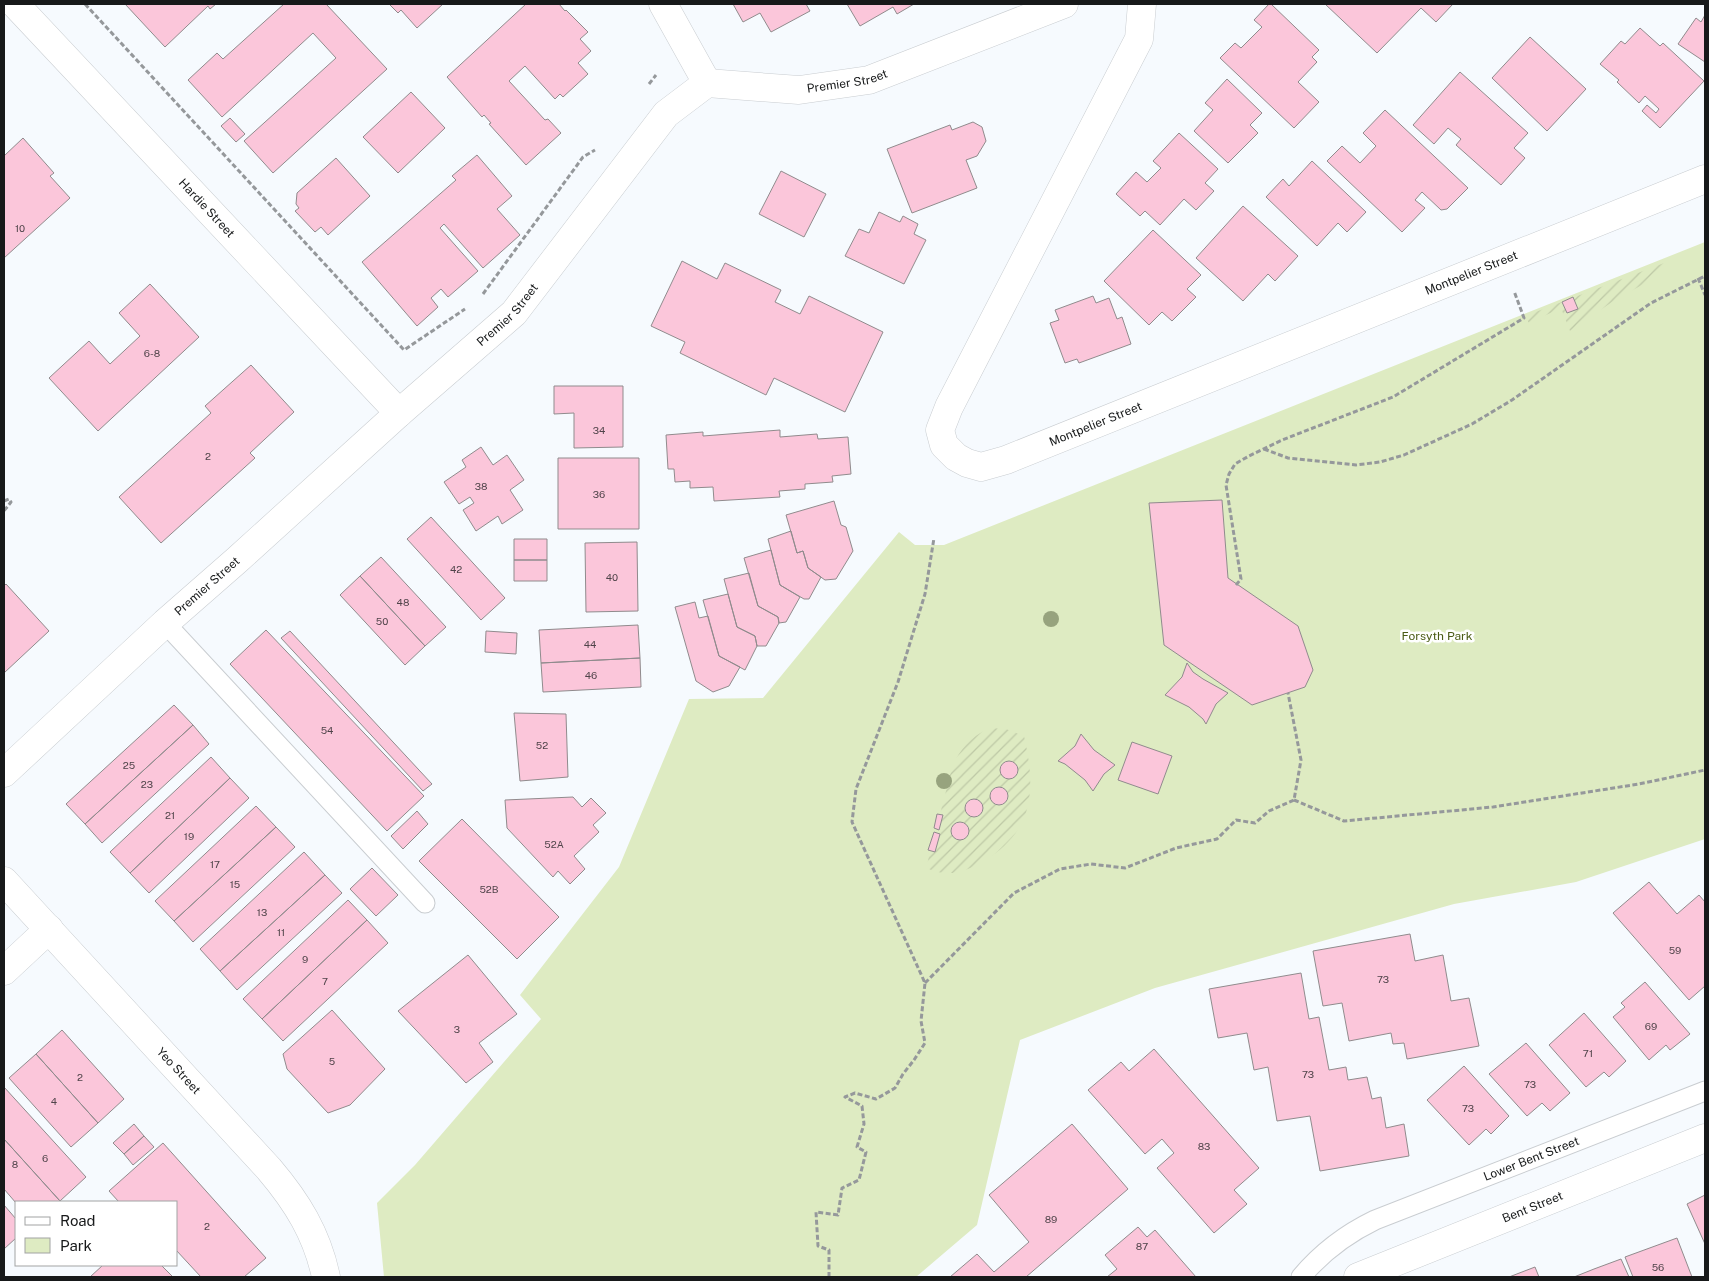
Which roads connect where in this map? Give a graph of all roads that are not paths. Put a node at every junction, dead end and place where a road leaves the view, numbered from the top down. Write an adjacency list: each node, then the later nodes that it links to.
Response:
1 (15, 4): 7 (street, Hardie Street)
2 (663, 4): 5 (street)
3 (1064, 4): 5 (street, Premier Street)
4 (1142, 4): 6 (street, Montpelier Street)
5 (707, 83): 7 (street, Premier Street)
6 (1705, 179)
7 (399, 413): 8 (street, Premier Street)
8 (165, 623): 9 (street, Premier Street); 11 (lane)
9 (4, 773)
10 (4, 881): 12 (street, Yeo Street)
11 (425, 903)
12 (49, 929): 13 (street); 16 (street, Yeo Street)
13 (4, 971)
14 (1705, 1091): 17 (lane, Lower Bent Street)
15 (1705, 1138): 18 (street, Bent Street)
16 (326, 1277)
17 (1301, 1277)
18 (1358, 1277)

